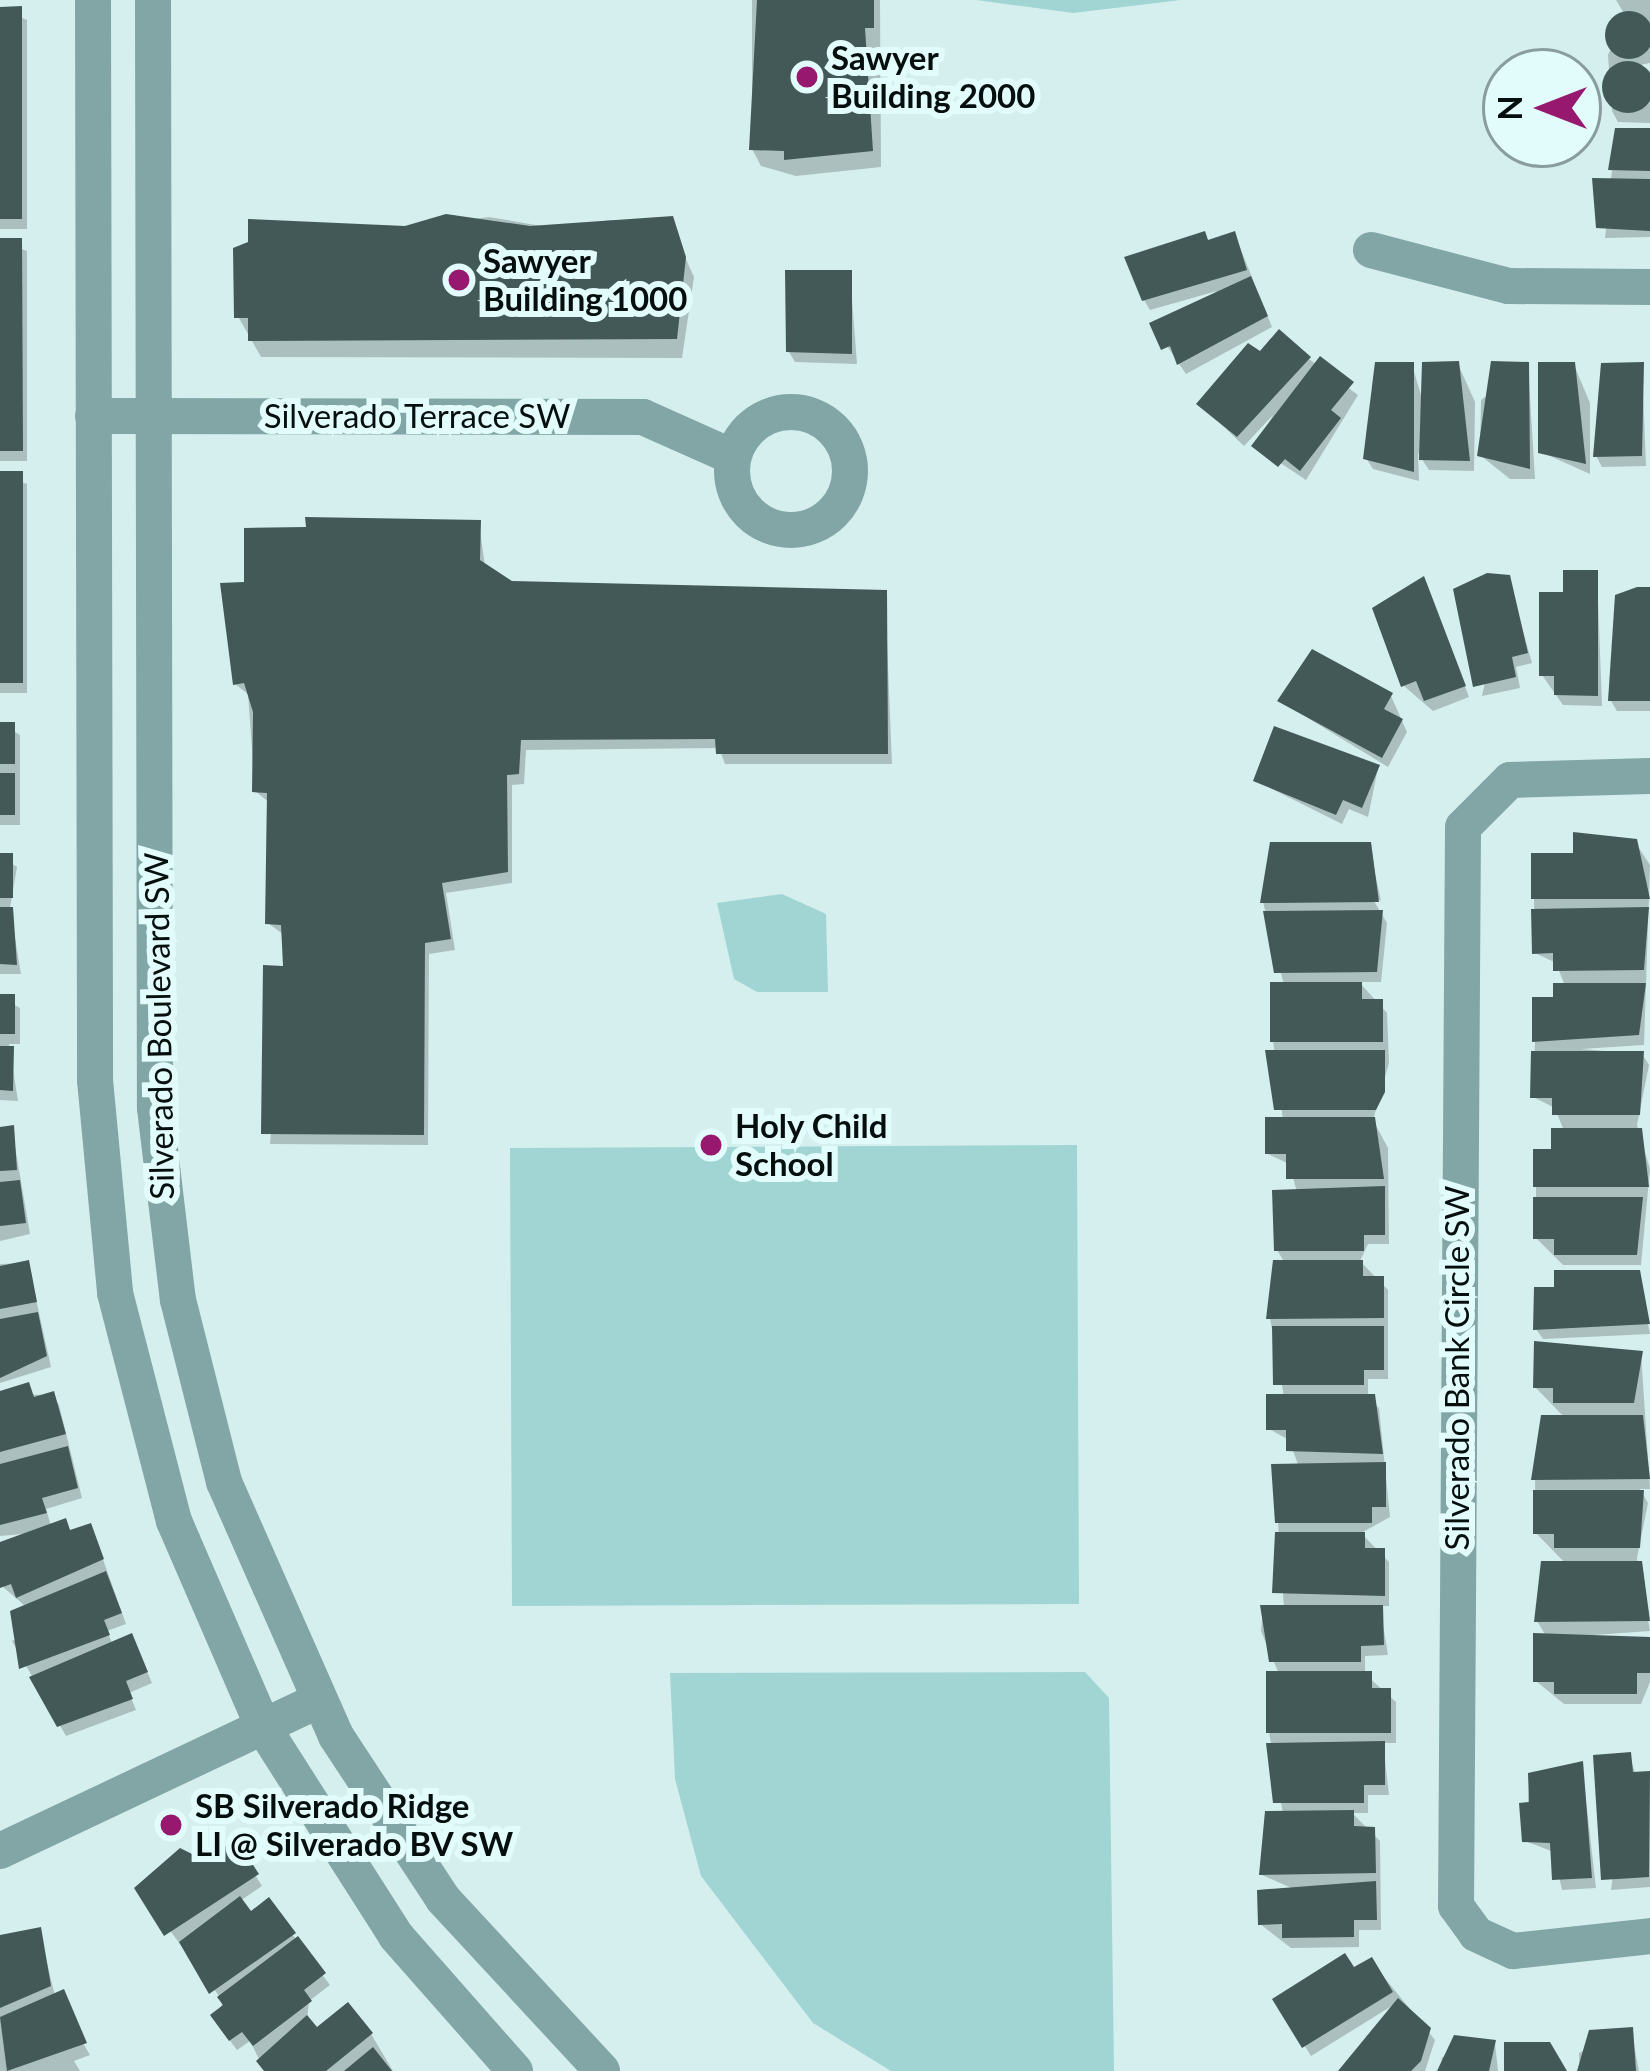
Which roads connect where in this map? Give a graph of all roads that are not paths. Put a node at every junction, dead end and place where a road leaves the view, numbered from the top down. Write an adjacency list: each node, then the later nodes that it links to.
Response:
1 (93, 0): 5 (street, Silverado Boulevard SW)
2 (153, 0): 6 (street, Silverado Boulevard SW)
3 (1371, 250): 4 (street)
4 (1650, 287)
5 (93, 416): 6 (street, Silverado Terrace SW); 10 (street, Silverado Boulevard SW)
6 (154, 416): 7 (street, Silverado Terrace SW); 9 (street, Silverado Boulevard SW)
7 (733, 457)
8 (1650, 776): 12 (street, Silverado Bank Circle SW)
9 (317, 1701): 10 (street); 14 (street, Silverado Boulevard SW)
10 (262, 1727): 11 (street); 13 (street, Silverado Boulevard SW)
11 (0, 1851)
12 (1650, 1936)
13 (515, 2071)
14 (602, 2071)

